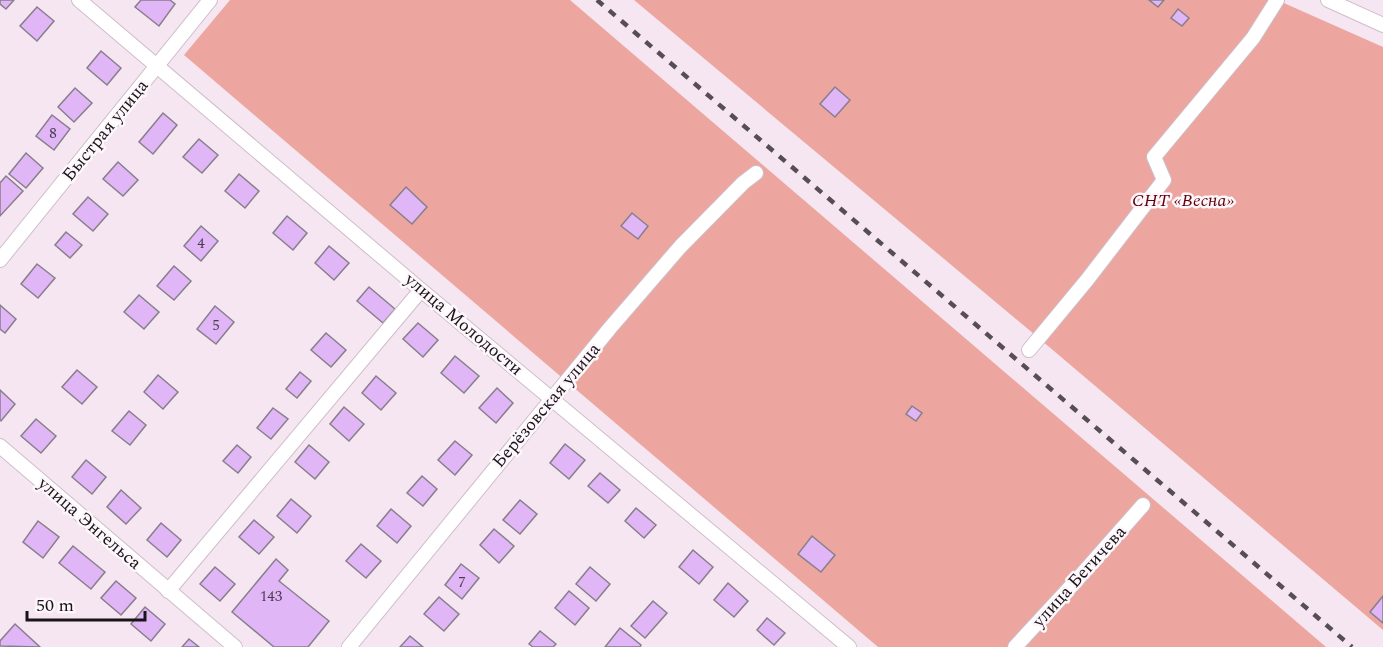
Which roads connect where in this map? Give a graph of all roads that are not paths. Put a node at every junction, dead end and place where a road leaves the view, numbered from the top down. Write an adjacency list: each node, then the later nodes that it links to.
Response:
1 (80, 0): 6 (street, улица Молодости)
2 (210, 0): 6 (street, Быстрая улица)
3 (1277, 0): 10 (street)
4 (1328, 0): 5 (street)
5 (1383, 25)
6 (158, 65): 8 (street, Быстрая улица); 9 (street, улица Молодости)
7 (756, 174): 11 (street, Берёзовская улица)
8 (0, 260)
9 (421, 290): 11 (street, улица Молодости); 14 (street)
10 (1029, 350)
11 (552, 398): 16 (street, Берёзовская улица); 17 (street, улица Молодости)
12 (0, 446): 14 (street, улица Энгельса)
13 (1143, 505): 18 (street, улица Бегичева)
14 (168, 591): 15 (street, улица Энгельса)
15 (235, 647)
16 (348, 647)
17 (849, 647)
18 (1015, 647)

